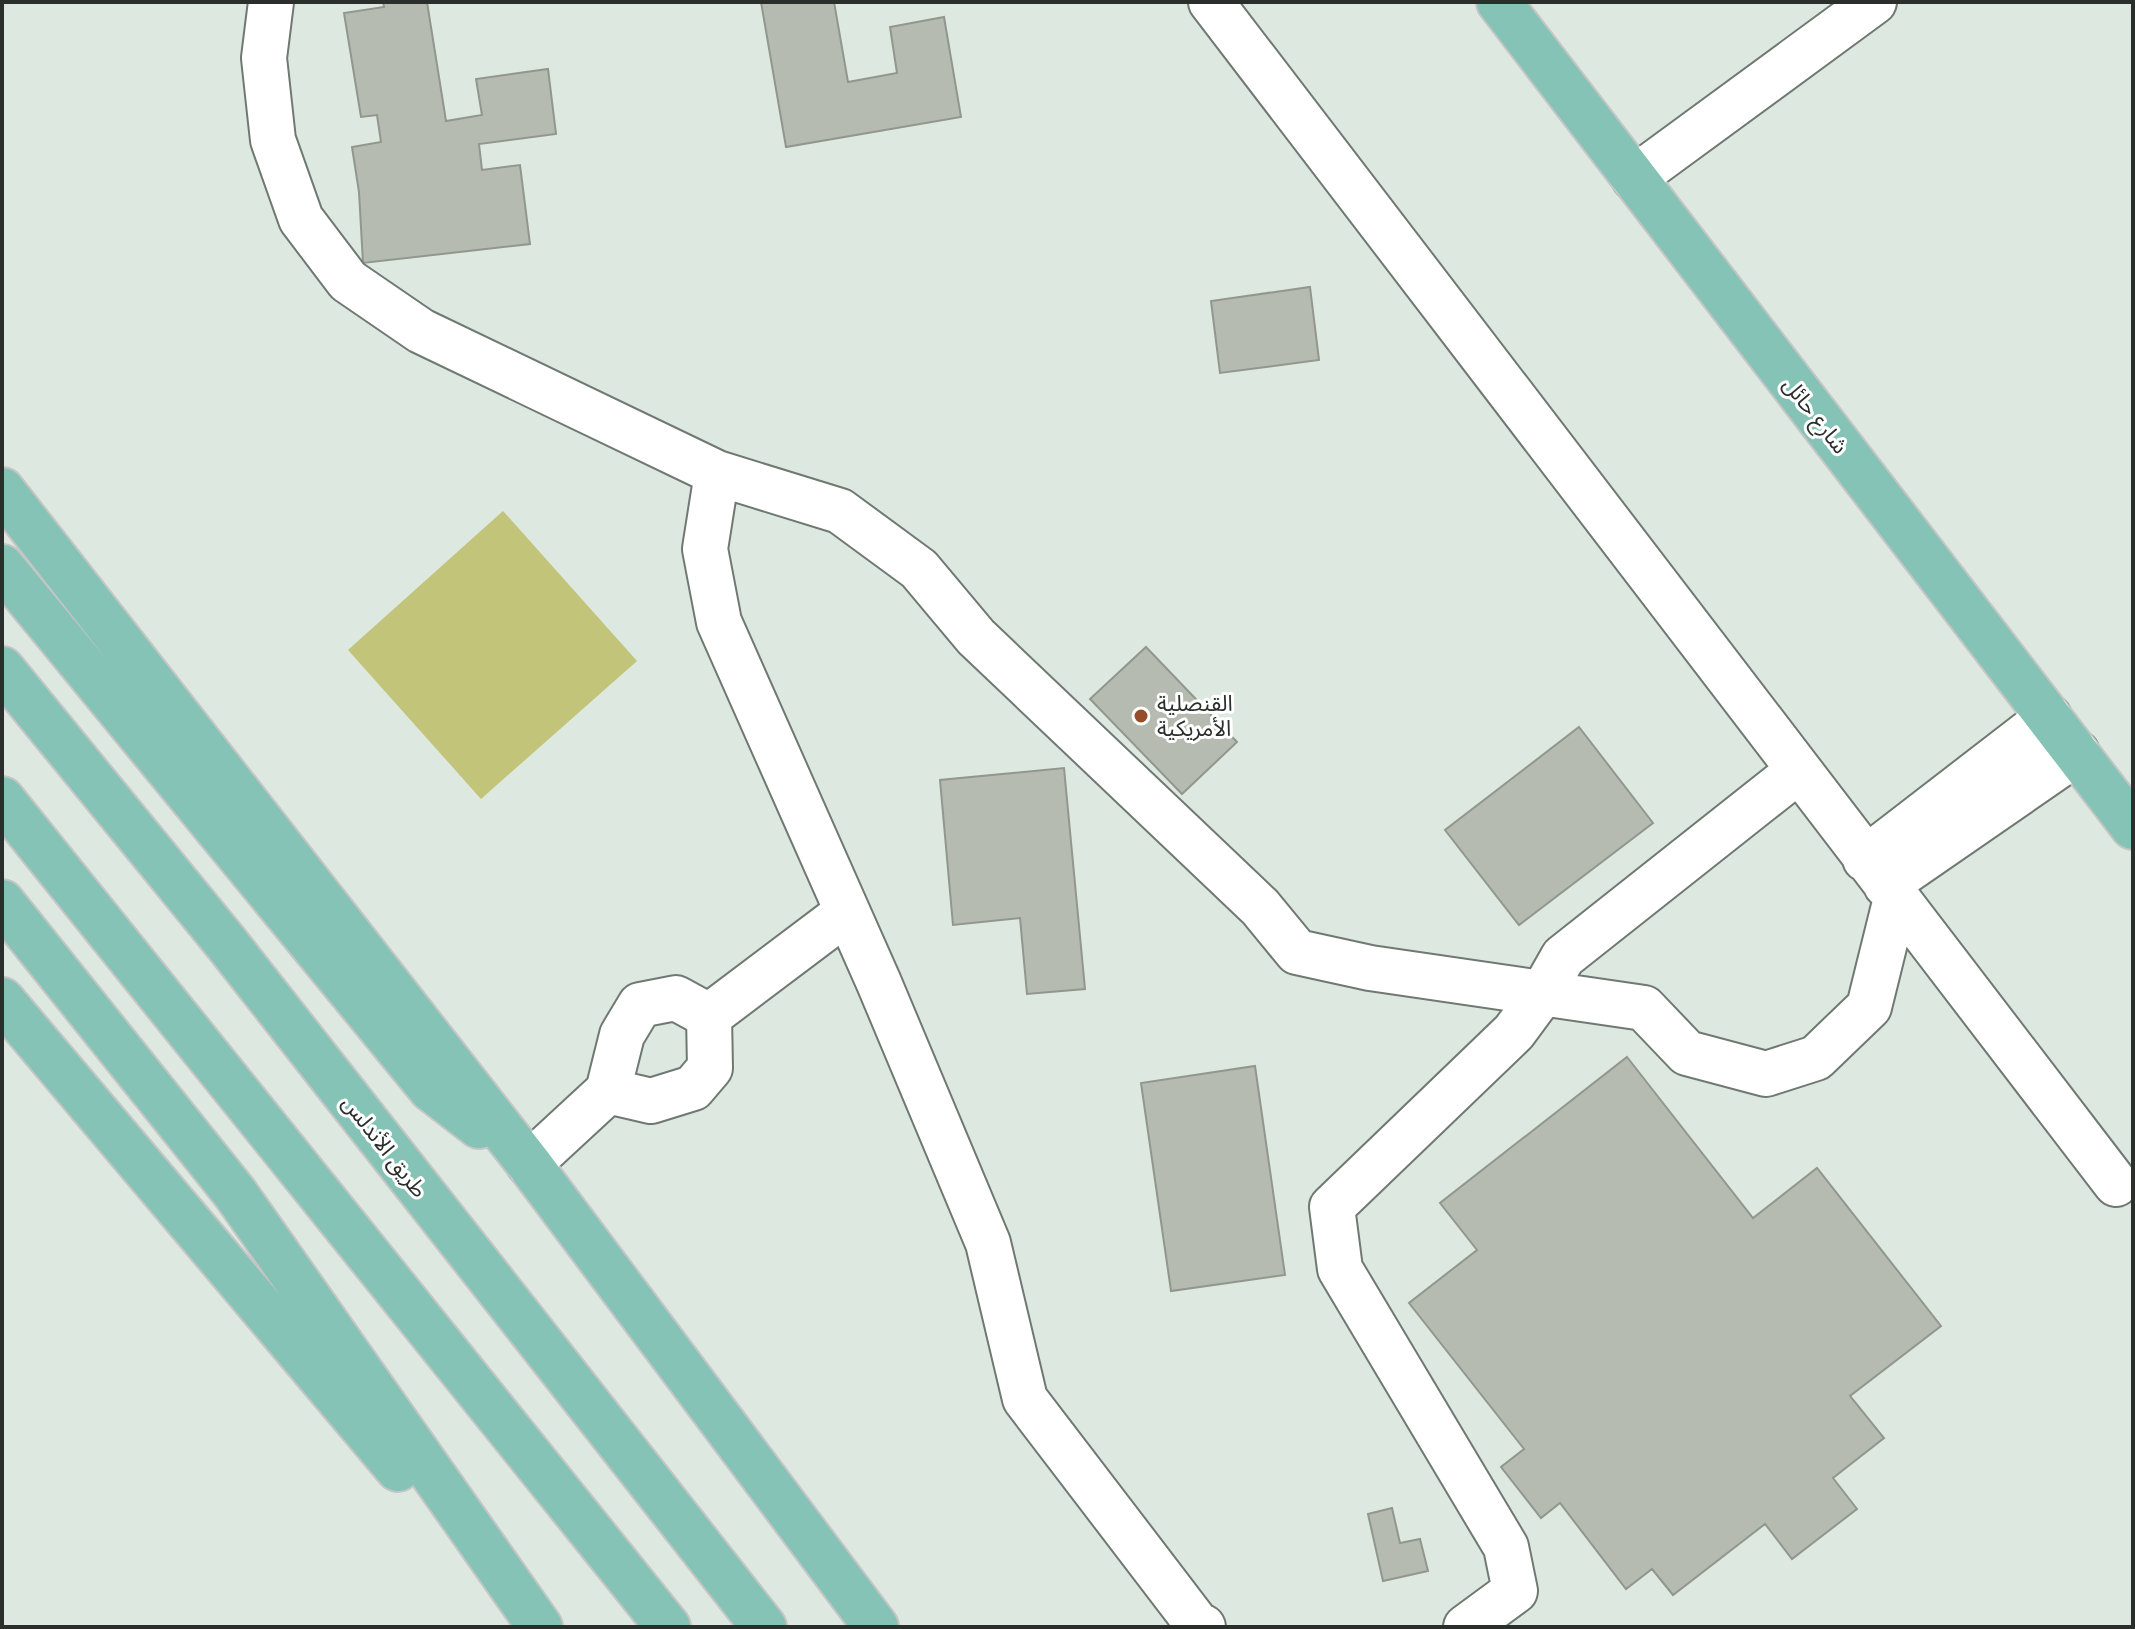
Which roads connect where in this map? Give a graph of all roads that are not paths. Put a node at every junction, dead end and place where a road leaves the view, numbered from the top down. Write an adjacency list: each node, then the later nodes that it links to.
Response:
1 (271, 2): 6 (street)
2 (1211, 2): 12 (street)
3 (1499, 2): 5 (main road, شارع حائل)
4 (1874, 2): 5 (street)
5 (1634, 178): 10 (main road, شارع حائل)
6 (717, 473): 17 (street); 18 (street)
7 (2, 490): 22 (main road)
8 (2, 567): 22 (main road)
9 (2, 669): 27 (main road, طريق الأندلس)
10 (2049, 717): 11 (main road, شارع حائل); 15 (street)
11 (2077, 753): 14 (main road, شارع حائل); 15 (street)
12 (1798, 771): 15 (street); 18 (street)
13 (2, 799): 26 (main road)
14 (2133, 827)
15 (1882, 881): 18 (street); 23 (street)
16 (2, 902): 25 (main road)
17 (847, 912): 20 (street); 29 (street)
18 (1542, 994): 30 (street)
19 (2, 1000): 24 (main road)
20 (709, 1016): 21 (street); 21 (street)
21 (608, 1091): 22 (street)
22 (529, 1164): 28 (main road)
23 (2116, 1184)
24 (531, 1627)
25 (540, 1627)
26 (668, 1627)
27 (764, 1627)
28 (876, 1627)
29 (1203, 1627)
30 (1466, 1627)

